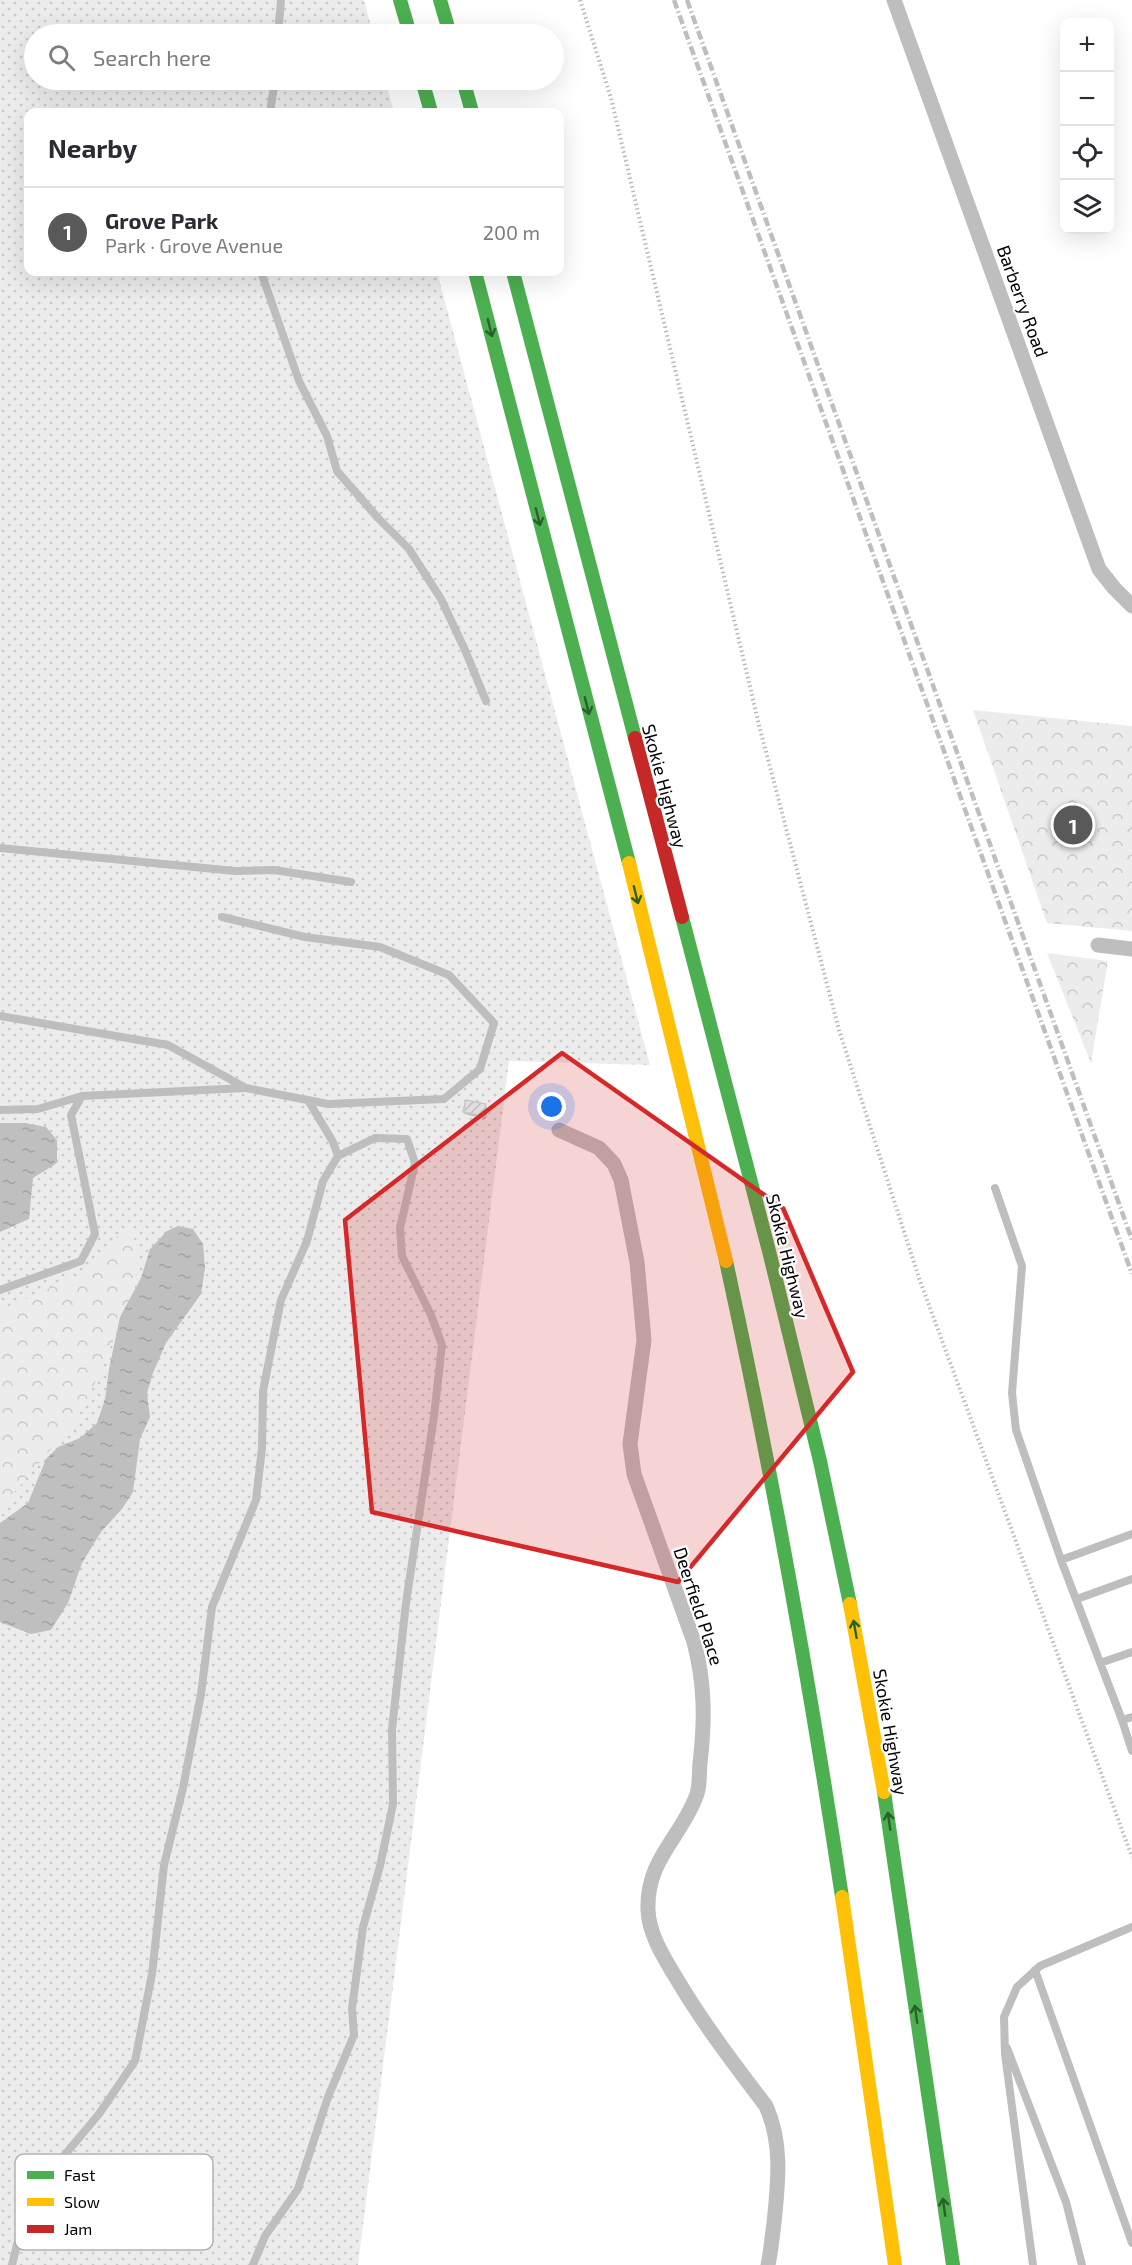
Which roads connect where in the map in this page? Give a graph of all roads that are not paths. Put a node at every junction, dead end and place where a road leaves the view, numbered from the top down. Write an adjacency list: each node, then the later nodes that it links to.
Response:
1 (281, 0): 5 (lane)
2 (400, 0): 6 (highway)
3 (440, 0): 7 (highway)
4 (894, 0): 17 (street, Barberry Road)
5 (279, 24)
6 (407, 24)
7 (447, 24)
8 (273, 90): 11 (lane)
9 (425, 90): 12 (highway)
10 (466, 90): 13 (highway)
11 (271, 108)
12 (430, 108)
13 (471, 108)
14 (262, 276): 18 (lane)
15 (476, 276): 51 (highway, one-way to 51)
16 (514, 276): 52 (highway, Skokie Highway, one-way to 16)
17 (1132, 606)
18 (486, 701)
19 (0, 848): 20 (lane)
20 (351, 882)
21 (222, 916): 27 (lane)
22 (1098, 945): 23 (street)
23 (1132, 949)
24 (0, 1016): 25 (lane)
25 (246, 1088): 26 (lane); 27 (lane)
26 (82, 1096): 28 (lane); 32 (lane)
27 (308, 1100): 30 (lane)
28 (0, 1110)
29 (559, 1131): 50 (street, Deerfield Place)
30 (338, 1156): 45 (lane); 49 (lane)
31 (995, 1188): 34 (lane)
32 (0, 1290)
33 (1132, 1534): 34 (lane)
34 (1061, 1560): 36 (lane)
35 (1132, 1580): 36 (lane)
36 (1077, 1599): 38 (lane)
37 (1132, 1652): 38 (lane)
38 (1101, 1663): 40 (lane)
39 (1132, 1717): 40 (lane)
40 (1122, 1720): 41 (lane)
41 (1132, 1751)
42 (1132, 1927): 43 (lane)
43 (1035, 1970): 44 (lane); 46 (lane)
44 (1005, 2042): 53 (lane); 54 (lane)
45 (65, 2154)
46 (1132, 2243)
47 (16, 2250): 48 (lane)
48 (12, 2265)
49 (253, 2265)
50 (768, 2265)
51 (895, 2265)
52 (952, 2265)
53 (1034, 2265)
54 (1082, 2265)

